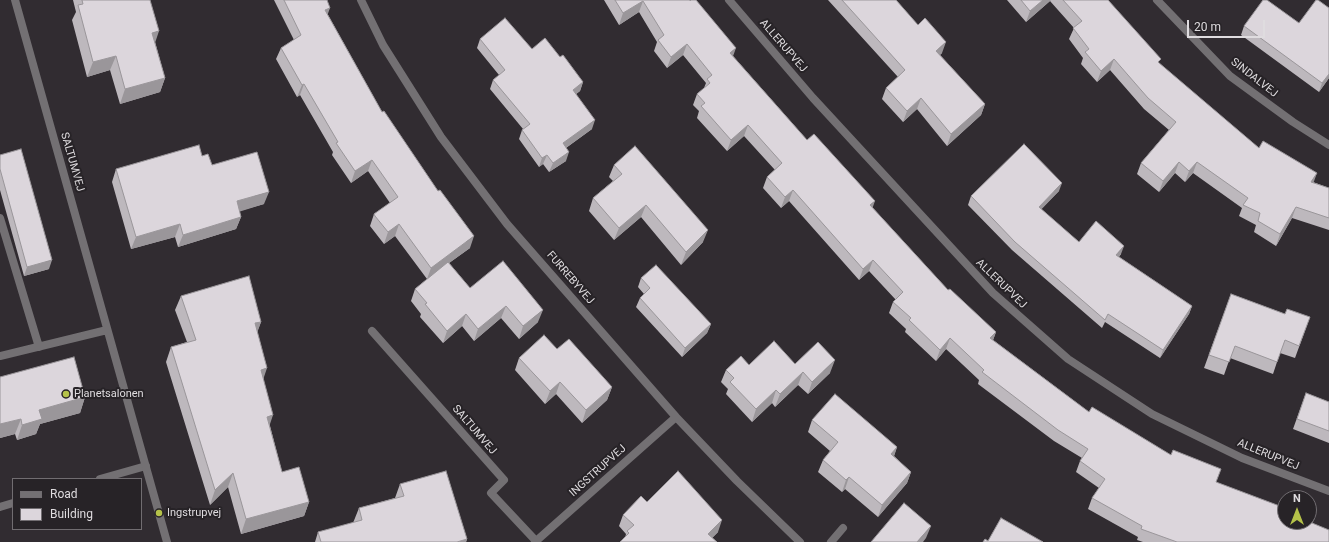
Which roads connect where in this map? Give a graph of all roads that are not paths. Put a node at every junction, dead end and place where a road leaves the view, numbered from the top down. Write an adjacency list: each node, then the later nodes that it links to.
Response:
1 (15, 0): 7 (street, SALTUMVEJ)
2 (361, 0): 11 (street, FURREBYVEJ)
3 (729, 0): 14 (street, ALLERUPVEJ)
4 (1157, 0): 5 (street, SINDALVEJ)
5 (1329, 145)
6 (0, 218): 9 (street)
7 (107, 330): 9 (street); 12 (street, SALTUMVEJ)
8 (372, 331): 19 (street, SALTUMVEJ)
9 (40, 347): 10 (street)
10 (0, 356)
11 (676, 417): 19 (street, INGSTRUPVEJ); 20 (street, FURREBYVEJ)
12 (146, 466): 13 (street); 18 (street, SALTUMVEJ)
13 (104, 478)
14 (1329, 491)
15 (12, 503): 16 (street)
16 (0, 507)
17 (843, 528): 21 (street)
18 (168, 542)
19 (535, 542)
20 (800, 542)
21 (831, 542)

